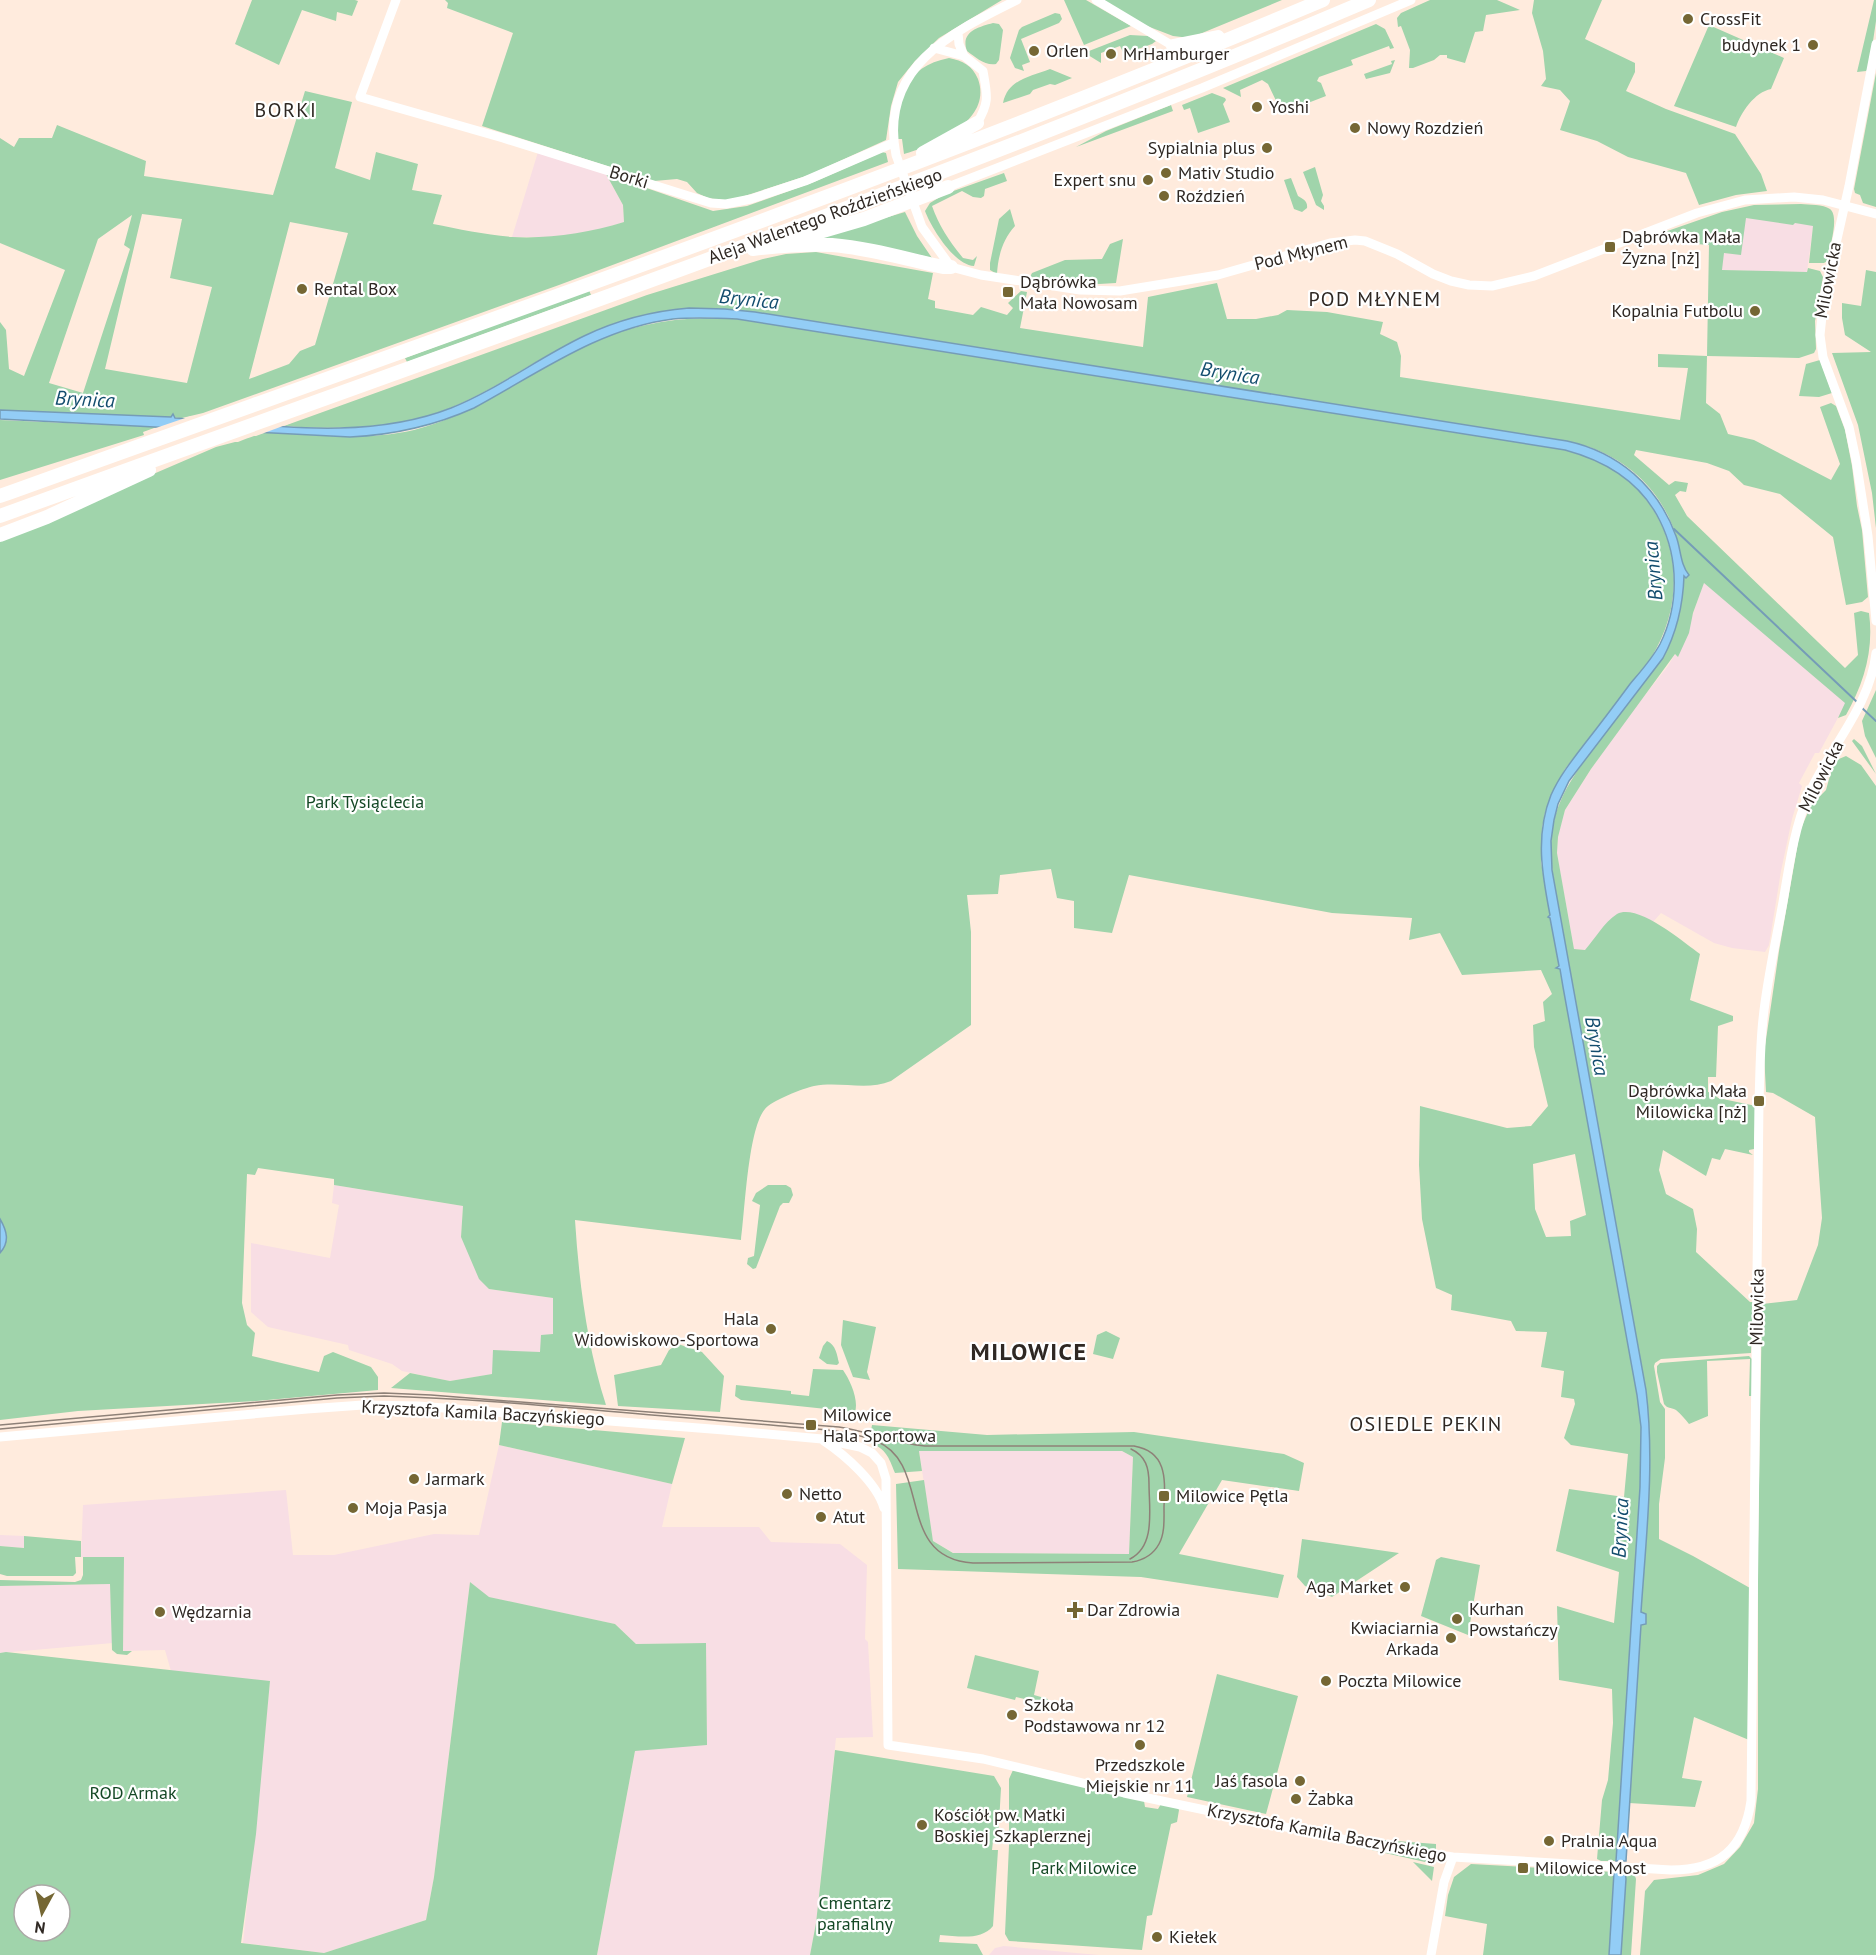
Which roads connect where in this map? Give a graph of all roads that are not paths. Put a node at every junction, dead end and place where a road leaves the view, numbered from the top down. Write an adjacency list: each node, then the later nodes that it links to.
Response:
1 (396, 0): 14 (street, Borki)
2 (1017, 0): 8 (street)
3 (1096, 0): 10 (street)
4 (1323, 0): 7 (highway, Aleja Walentego Roździeńskiego)
5 (1369, 0): 20 (highway, Aleja Walentego Roździeńskiego)
6 (1411, 0): 16 (street, Aleja Walentego Roździeńskiego)
7 (1250, 31): 10 (highway); 15 (highway, Aleja Walentego Roździeńskiego)
8 (958, 33): 11 (street); 12 (street)
9 (1876, 44): 17 (street, Milowicka)
10 (1173, 46)
11 (934, 48): 12 (street); 14 (street)
12 (964, 56): 13 (street)
13 (976, 123): 15 (highway)
14 (893, 143): 21 (street)
15 (921, 158): 23 (highway, Aleja Walentego Roździeńskiego)
16 (948, 188): 19 (highway)
17 (1844, 205): 18 (street, Pod Młynem); 21 (street, Pod Młynem); 28 (street, Milowicka)
18 (1876, 214)
19 (773, 246): 20 (highway); 21 (highway)
20 (727, 252): 22 (highway, Aleja Walentego Roździeńskiego)
21 (951, 267)
22 (169, 455): 26 (highway); 27 (highway)
23 (53, 477): 24 (highway); 25 (highway)
24 (0, 489)
25 (0, 496)
26 (0, 516)
27 (0, 535)
28 (1876, 621)
29 (1876, 654): 34 (street, Milowicka)
30 (0, 1437): 31 (street, Krzysztofa Kamila Baczyńskiego)
31 (822, 1439): 32 (street, Krzysztofa Kamila Baczyńskiego); 32 (street, Krzysztofa Kamila Baczyńskiego)
32 (885, 1512): 33 (street, Krzysztofa Kamila Baczyńskiego)
33 (1453, 1857): 34 (street, Krzysztofa Kamila Baczyńskiego); 35 (street)
34 (1609, 1866)
35 (1431, 1955)

